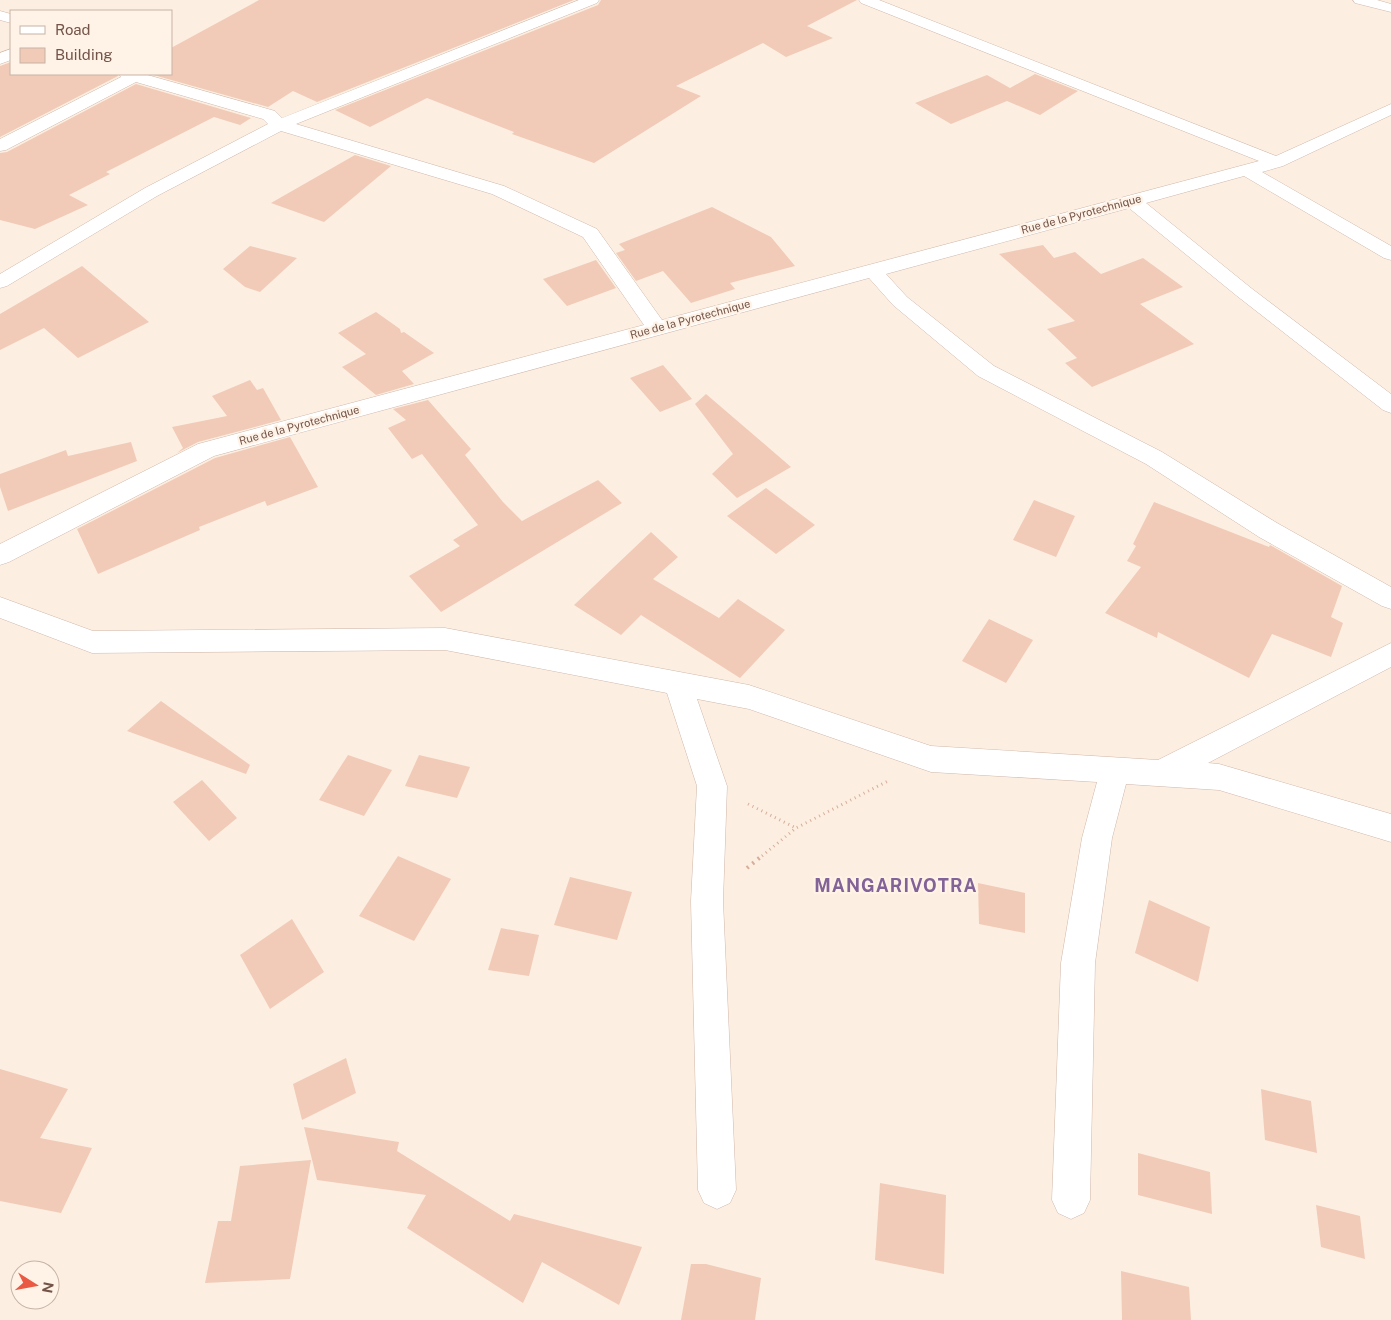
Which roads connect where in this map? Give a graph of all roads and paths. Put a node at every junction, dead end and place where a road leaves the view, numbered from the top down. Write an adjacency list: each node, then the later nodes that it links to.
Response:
1 (592, 0): 7 (street)
2 (866, 0): 9 (street)
3 (1360, 0): 4 (street)
4 (1391, 8)
5 (130, 75): 7 (street); 8 (street)
6 (1391, 109): 9 (street, Rue de la Pyrotechnique)
7 (279, 124): 14 (street); 15 (street)
8 (0, 146)
9 (1277, 162): 10 (street, Rue de la Pyrotechnique)
10 (1246, 170): 11 (street, Rue de la Pyrotechnique); 12 (street)
11 (1132, 201): 13 (street, Rue de la Pyrotechnique); 16 (street)
12 (1391, 254)
13 (872, 270): 15 (street, Rue de la Pyrotechnique); 18 (street)
14 (0, 282)
15 (658, 328): 17 (street, Rue de la Pyrotechnique)
16 (1391, 405)
17 (0, 555)
18 (1391, 599)
19 (0, 607): 21 (street)
20 (1391, 654): 24 (street)
21 (678, 683): 22 (street); 25 (street)
22 (931, 759): 23 (street); 26 (path)
23 (1114, 771): 24 (street); 30 (street)
24 (1160, 774): 27 (street)
25 (712, 786): 26 (path); 28 (street)
26 (796, 828): 28 (path)
27 (1391, 828)
28 (707, 901): 29 (street)
29 (717, 1190)
30 (1071, 1200)

